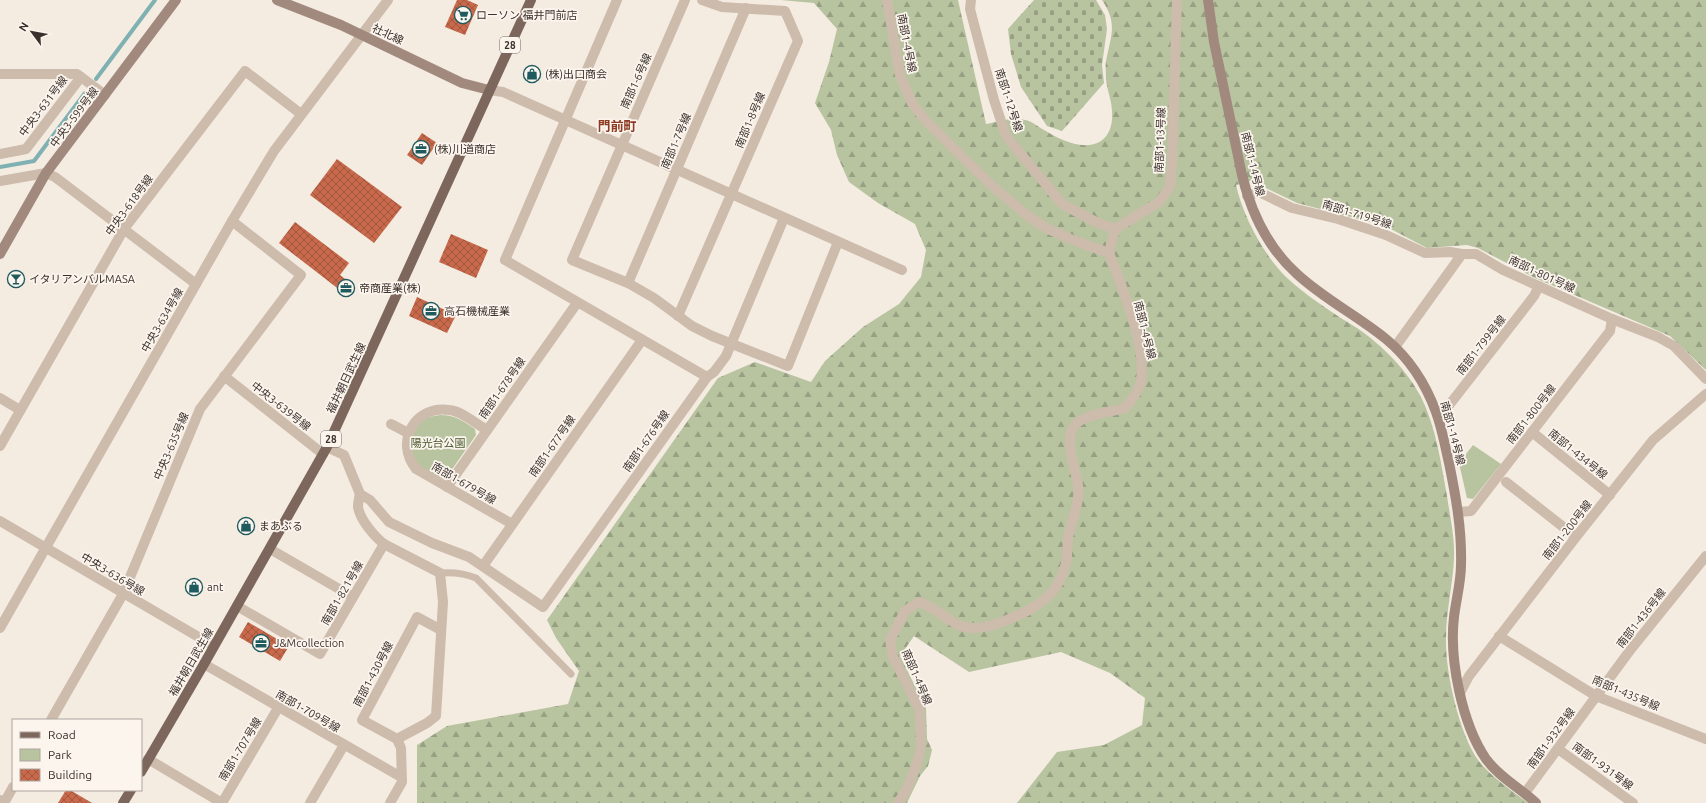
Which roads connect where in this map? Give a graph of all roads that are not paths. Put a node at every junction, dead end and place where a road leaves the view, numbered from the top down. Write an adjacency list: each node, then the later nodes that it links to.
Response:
1 (176, 0): 17 (street, 中央3-599号線)
2 (276, 0): 13 (street, 社北線)
3 (388, 0): 13 (street, 中央3-634号線)
4 (531, 0): 16 (main road, 福井朝日武生線 / 28)
5 (617, 0): 19 (street)
6 (685, 0): 20 (street, 南部1-6号線)
7 (702, 0): 12 (street, 南部1-8号線)
8 (887, 0): 32 (street, 南部1-4号線)
9 (971, 0): 30 (street, 南部1-12号線)
10 (1177, 0): 30 (street, 南部1-13号線)
11 (1208, 0): 26 (street, 南部1-14号線)
12 (746, 8): 22 (street, 南部1-7号線); 25 (street, 南部1-8号線)
13 (362, 35): 16 (street, 社北線); 18 (street, 中央3-634号線)
14 (0, 74): 15 (street)
15 (81, 77): 17 (street); 21 (street, 中央3-631号線)
16 (489, 90): 19 (street); 57 (main road, 福井朝日武生線 / 28)
17 (105, 95): 23 (street, 中央3-599号線)
18 (301, 114): 28 (street, 中央3-634号線); 29 (street, 中央3-618号線)
19 (566, 120): 20 (street); 39 (street)
20 (621, 145): 22 (street); 36 (street, 南部1-6号線)
21 (0, 154)
22 (676, 170): 25 (street); 36 (street, 南部1-7号線)
23 (46, 173): 24 (street); 29 (street); 33 (street, 中央3-599号線)
24 (0, 181)
25 (730, 194): 27 (street); 40 (street, 南部1-8号線)
26 (1247, 196): 34 (street, 南部1-719号線); 44 (street, 南部1-14号線)
27 (784, 218): 31 (street); 43 (street)
28 (232, 221): 37 (street, 中央3-634号線); 45 (street, 中央3-635号線)
29 (124, 229): 37 (street); 50 (street, 中央3-618号線)
30 (1116, 229): 32 (street)
31 (838, 242): 35 (street); 43 (street)
32 (1109, 253): 101 (street, 南部1-4号線)
33 (0, 254)
34 (1462, 254): 38 (street, 南部1-801号線); 44 (street)
35 (902, 270)
36 (628, 283): 40 (street)
37 (196, 284): 67 (street, 中央3-634号線)
38 (1539, 286): 41 (street, 南部1-801号線); 51 (street, 南部1-799号線)
39 (578, 303): 42 (street); 53 (street, 南部1-678号線)
40 (678, 316): 43 (street)
41 (1612, 319): 47 (street, 南部1-801号線); 54 (street, 南部1-800号線)
42 (642, 340): 46 (street); 64 (street, 南部1-677号線)
43 (731, 344): 46 (street)
44 (1395, 347): 51 (street, 南部1-14号線)
45 (224, 376): 57 (street, 中央3-639号線); 72 (street, 中央3-635号線)
46 (707, 377): 70 (street, 南部1-676号線)
47 (1706, 379)
48 (1706, 394): 61 (street, 南部1-200号線)
49 (0, 398): 50 (street)
50 (20, 410): 56 (street, 中央3-618号線)
51 (1437, 414): 62 (street, 南部1-14号線)
52 (391, 424): 55 (street)
53 (487, 430): 55 (street); 59 (street, 南部1-678号線)
54 (1532, 432): 61 (street, 南部1-434号線); 62 (street, 南部1-800号線)
55 (408, 433): 59 (street, 南部1-679号線)
56 (0, 446)
57 (325, 450): 60 (street, 南部1-676号線); 68 (main road, 福井朝日武生線 / 28)
58 (1506, 482): 65 (street)
59 (447, 487): 64 (street, 南部1-679号線)
60 (360, 494): 66 (street); 70 (street, 南部1-676号線)
61 (1610, 495): 65 (street, 南部1-200号線)
62 (1459, 512): 81 (street, 南部1-14号線)
63 (0, 521): 67 (street, 中央3-636号線)
64 (512, 524): 70 (street, 南部1-677号線)
65 (1576, 537): 77 (street, 南部1-200号線)
66 (384, 544): 71 (street); 73 (street, 南部1-821号線)
67 (45, 548): 72 (street, 中央3-636号線); 75 (street, 中央3-634号線)
68 (270, 549): 73 (street); 74 (main road, 福井朝日武生線 / 28)
69 (1706, 556): 82 (street, 南部1-436号線)
70 (483, 566)
71 (440, 573): 76 (street); 80 (lane)
72 (123, 594): 78 (street, 中央3-636号線); 84 (street, 中央3-635号線)
73 (353, 597): 74 (street, 南部1-821号線)
74 (237, 606): 78 (main road, 福井朝日武生線 / 28)
75 (0, 628)
76 (441, 630): 86 (street); 86 (street, 南部1-430号線)
77 (1499, 636): 81 (street, 南部1-200号線); 82 (street, 南部1-435号線)
78 (214, 646): 79 (main road, 福井朝日武生線 / 28)
79 (204, 664): 83 (street, 南部1-709号線); 89 (main road, 福井朝日武生線 / 28)
80 (571, 674)
81 (1460, 693): 94 (street, 南部1-14号線)
82 (1596, 696): 85 (street, 南部1-435号線); 88 (street, 南部1-932号線)
83 (278, 708): 87 (street, 南部1-709号線); 98 (street, 南部1-707号線)
84 (52, 719)
85 (1706, 738)
86 (396, 739): 91 (street)
87 (344, 745): 91 (street, 南部1-709号線); 99 (street)
88 (1558, 749): 94 (street, 南部1-932号線); 103 (street, 南部1-931号線)
89 (148, 759): 90 (main road, 福井朝日武生線 / 28); 98 (street)
90 (142, 770)
91 (401, 777): 100 (street)
92 (12, 789): 96 (street)
93 (130, 791): 97 (main road)
94 (1525, 793): 102 (street, 南部1-14号線)
95 (0, 800): 96 (street)
96 (4, 803)
97 (123, 803)
98 (222, 803)
99 (310, 803)
100 (390, 803)
101 (898, 803)
102 (1536, 803)
103 (1633, 803)

